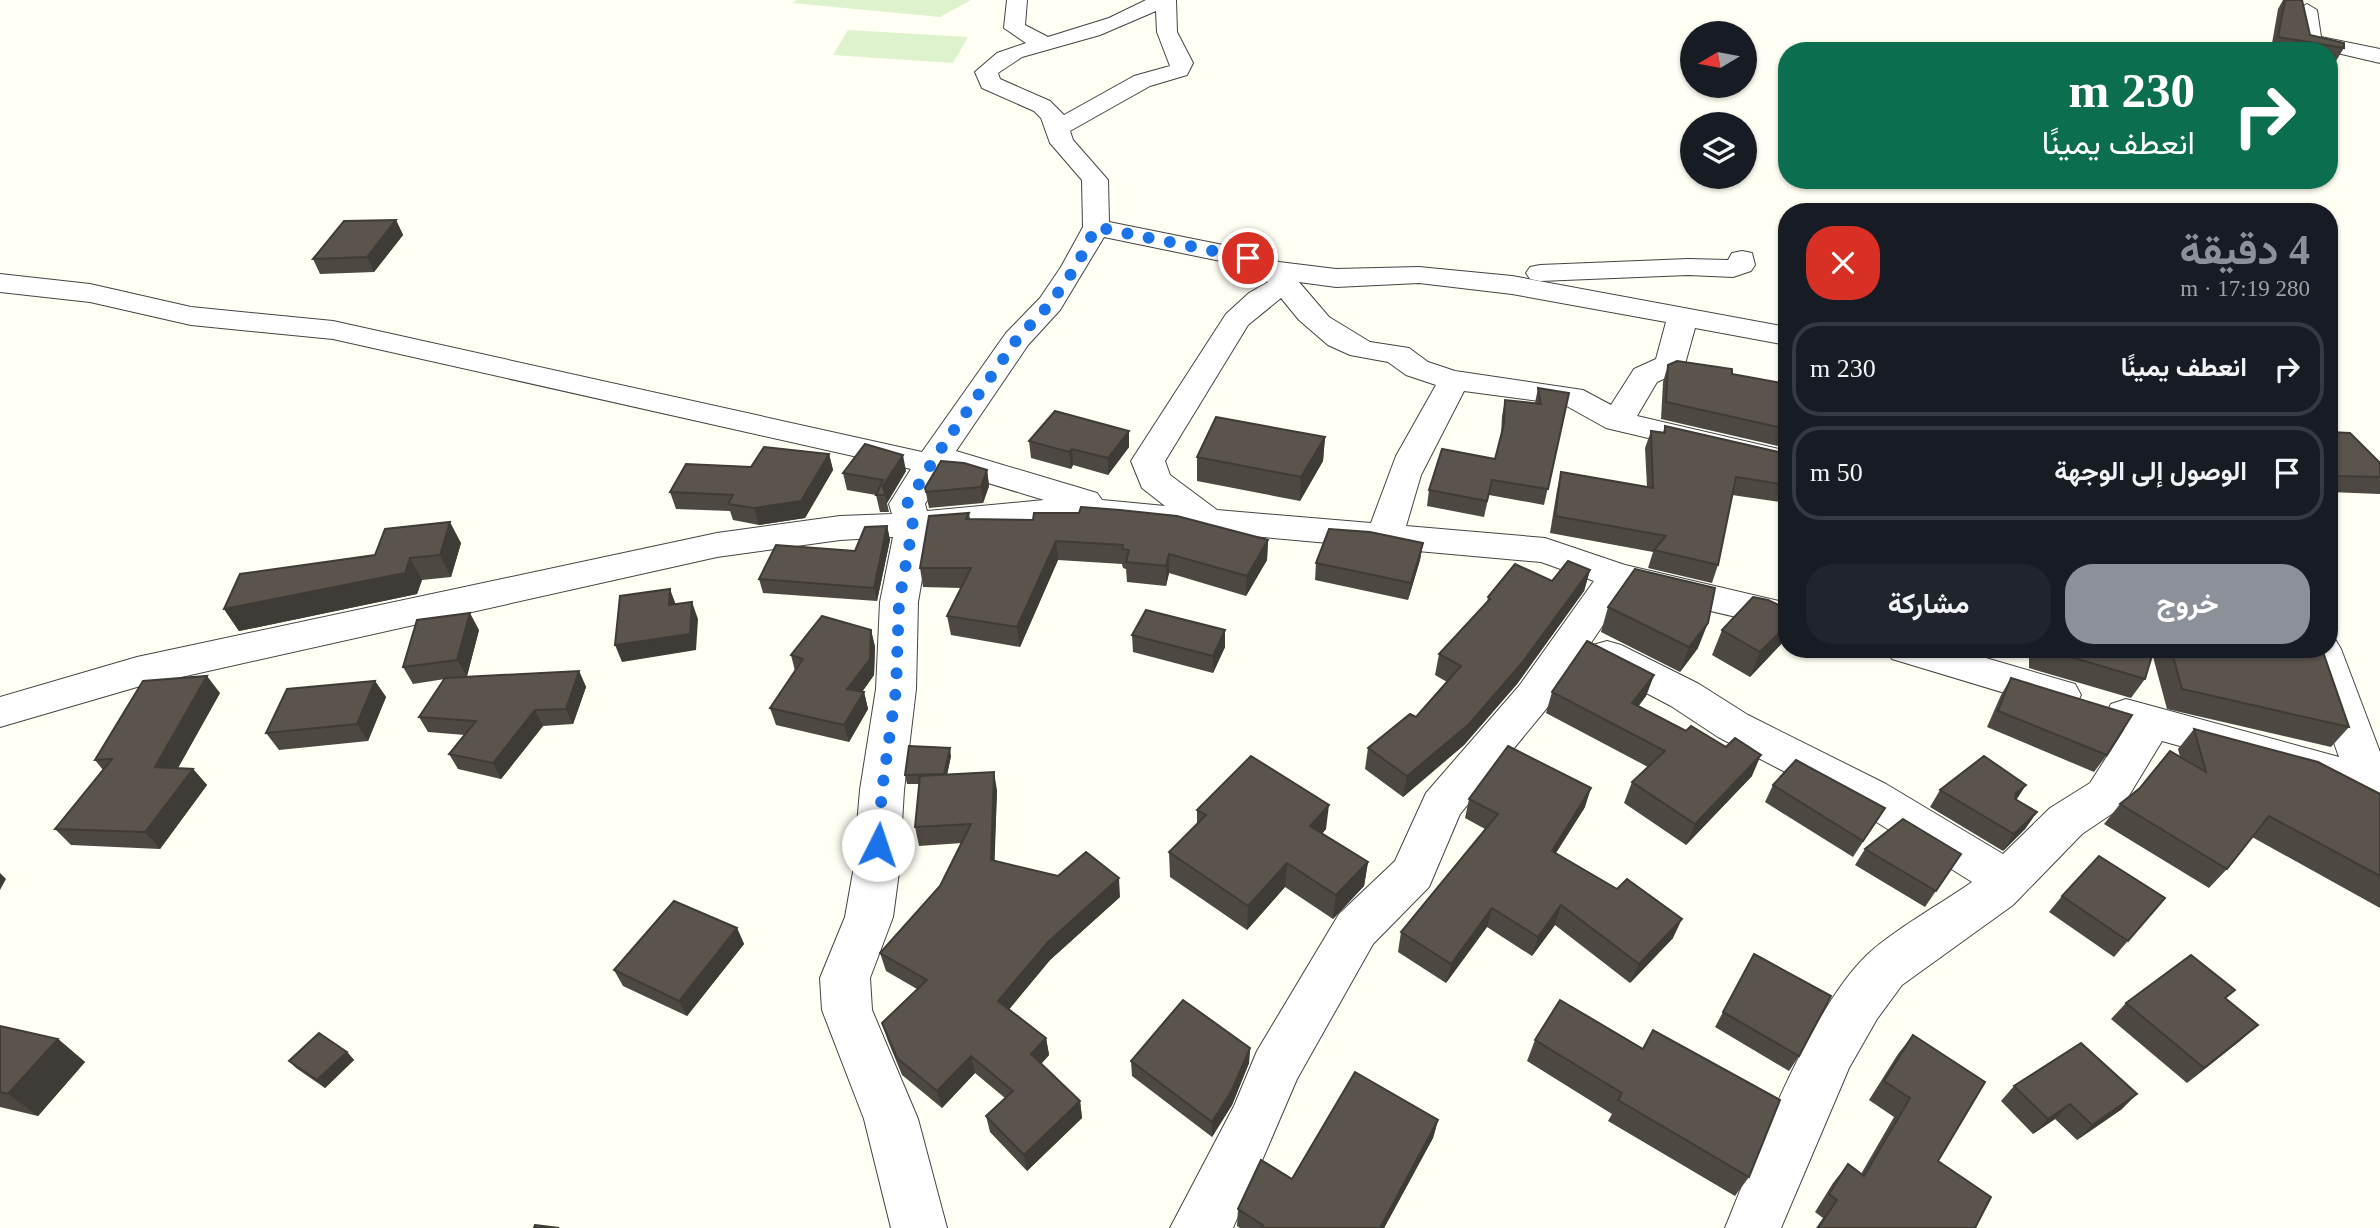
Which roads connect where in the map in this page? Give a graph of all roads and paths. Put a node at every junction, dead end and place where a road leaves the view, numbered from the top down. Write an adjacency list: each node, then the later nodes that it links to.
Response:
1 (1017, 0): 6 (street)
2 (1160, 0): 6 (street)
3 (1166, 0): 9 (street)
4 (2307, 10): 5 (street)
5 (2314, 42)
6 (1045, 44): 9 (street)
7 (2338, 48): 8 (street)
8 (2380, 56)
9 (1057, 128): 10 (street)
10 (1096, 227): 12 (street); 20 (street)
11 (1742, 259): 13 (street)
12 (1279, 277): 13 (street); 17 (street); 22 (street)
13 (1447, 277): 15 (street)
14 (0, 283): 20 (street)
15 (1683, 315): 16 (street); 18 (street)
16 (1778, 334)
17 (1455, 380): 18 (street); 24 (street)
18 (1618, 421): 19 (street)
19 (1778, 459)
20 (933, 460): 21 (street); 23 (street)
21 (1116, 513): 22 (street); 23 (street)
22 (1208, 521): 24 (street)
23 (913, 525): 30 (street); 34 (street)
24 (1386, 537): 25 (street)
25 (1617, 576): 26 (street); 27 (street)
26 (1778, 614)
27 (1573, 638): 33 (street); 35 (street)
28 (1964, 658): 31 (street)
29 (2325, 658): 32 (street)
30 (0, 712)
31 (2151, 723): 32 (street); 33 (street)
32 (2375, 784)
33 (2007, 880): 36 (street)
34 (919, 1228)
35 (1198, 1228)
36 (1753, 1228)

